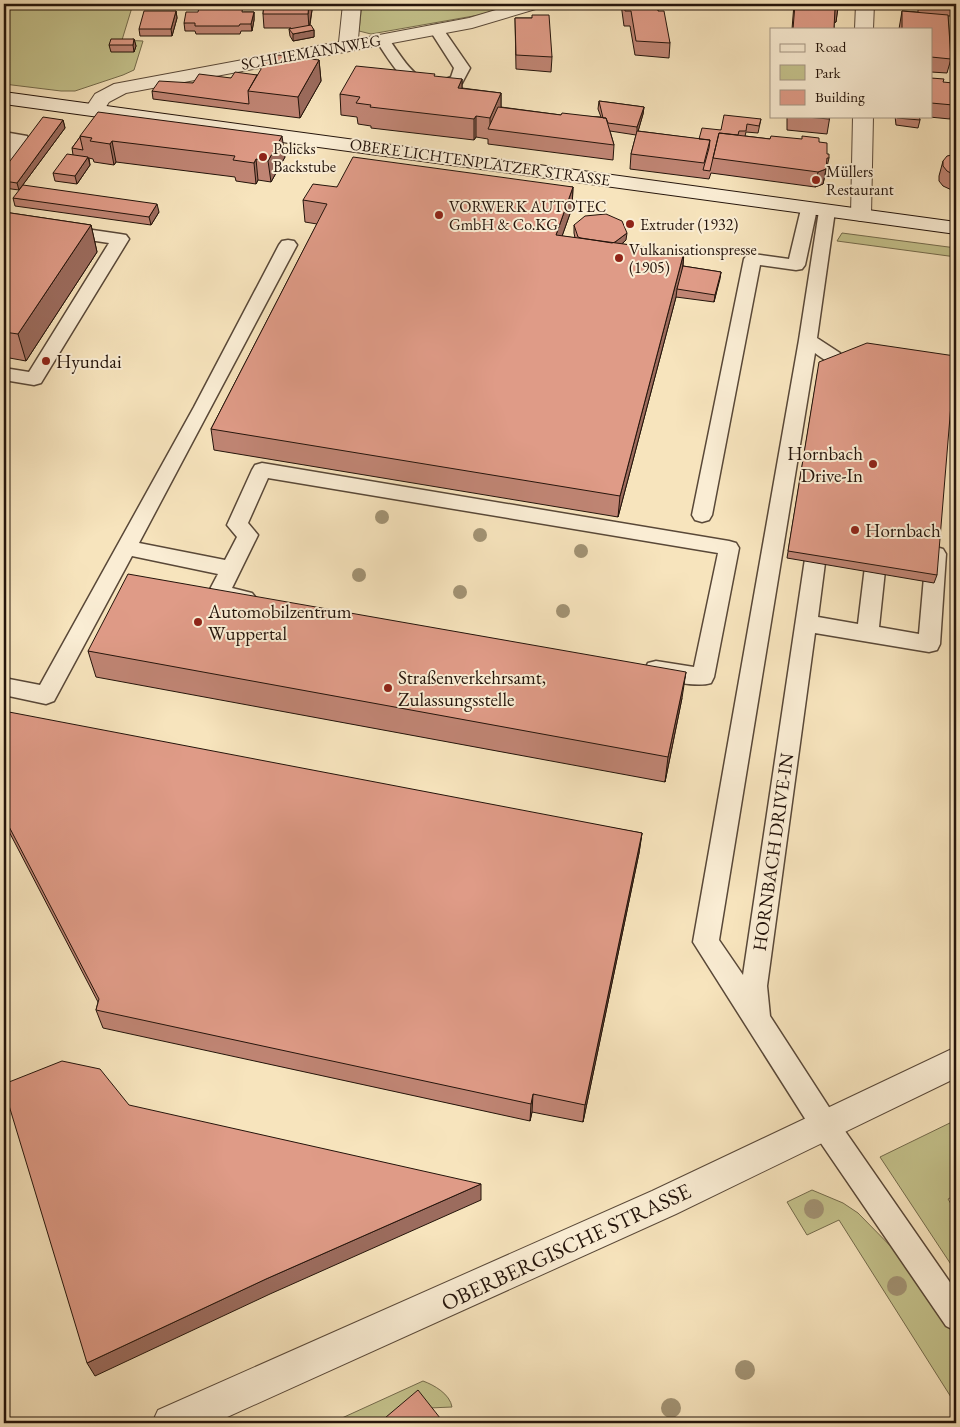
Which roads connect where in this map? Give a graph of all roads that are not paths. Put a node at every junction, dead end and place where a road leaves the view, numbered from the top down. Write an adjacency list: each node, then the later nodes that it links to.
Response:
1 (352, 4): 7 (street)
2 (533, 4): 5 (street, SCHLIEMANNWEG)
3 (865, 4): 4 (street)
4 (864, 28)
5 (436, 29): 6 (street, SCHLIEMANNWEG); 6 (lane)
6 (382, 39): 7 (street, SCHLIEMANNWEG)
7 (348, 45): 9 (street, SCHLIEMANNWEG)
8 (4, 98): 9 (street, OBERE LICHTENPLATZER STRASSE)
9 (95, 109): 13 (street, OBERE LICHTENPLATZER STRASSE)
10 (863, 118): 14 (street)
11 (4, 137): 12 (lane)
12 (4, 162)
13 (818, 210): 14 (street, OBERE LICHTENPLATZER STRASSE); 18 (lane); 21 (lane)
14 (861, 215): 16 (street, OBERE LICHTENPLATZER STRASSE)
15 (4, 222): 19 (lane)
16 (956, 228)
17 (288, 245): 25 (lane)
18 (808, 340): 20 (lane); 32 (lane)
19 (4, 374)
20 (848, 379)
21 (702, 515)
22 (822, 517): 28 (lane, HORNBACH DRIVE-IN)
23 (880, 526): 29 (lane)
24 (937, 535): 29 (lane)
25 (127, 548): 26 (lane); 31 (lane)
26 (231, 569): 27 (lane); 30 (lane)
27 (268, 601)
28 (806, 623): 29 (lane); 32 (lane, HORNBACH DRIVE-IN)
29 (868, 634)
30 (635, 665)
31 (4, 687)
32 (759, 1021): 34 (lane)
33 (956, 1062): 34 (street, OBERBERGISCHE STRASSE)
34 (826, 1127): 35 (lane); 36 (street, OBERBERGISCHE STRASSE)
35 (956, 1316)
36 (171, 1423)

